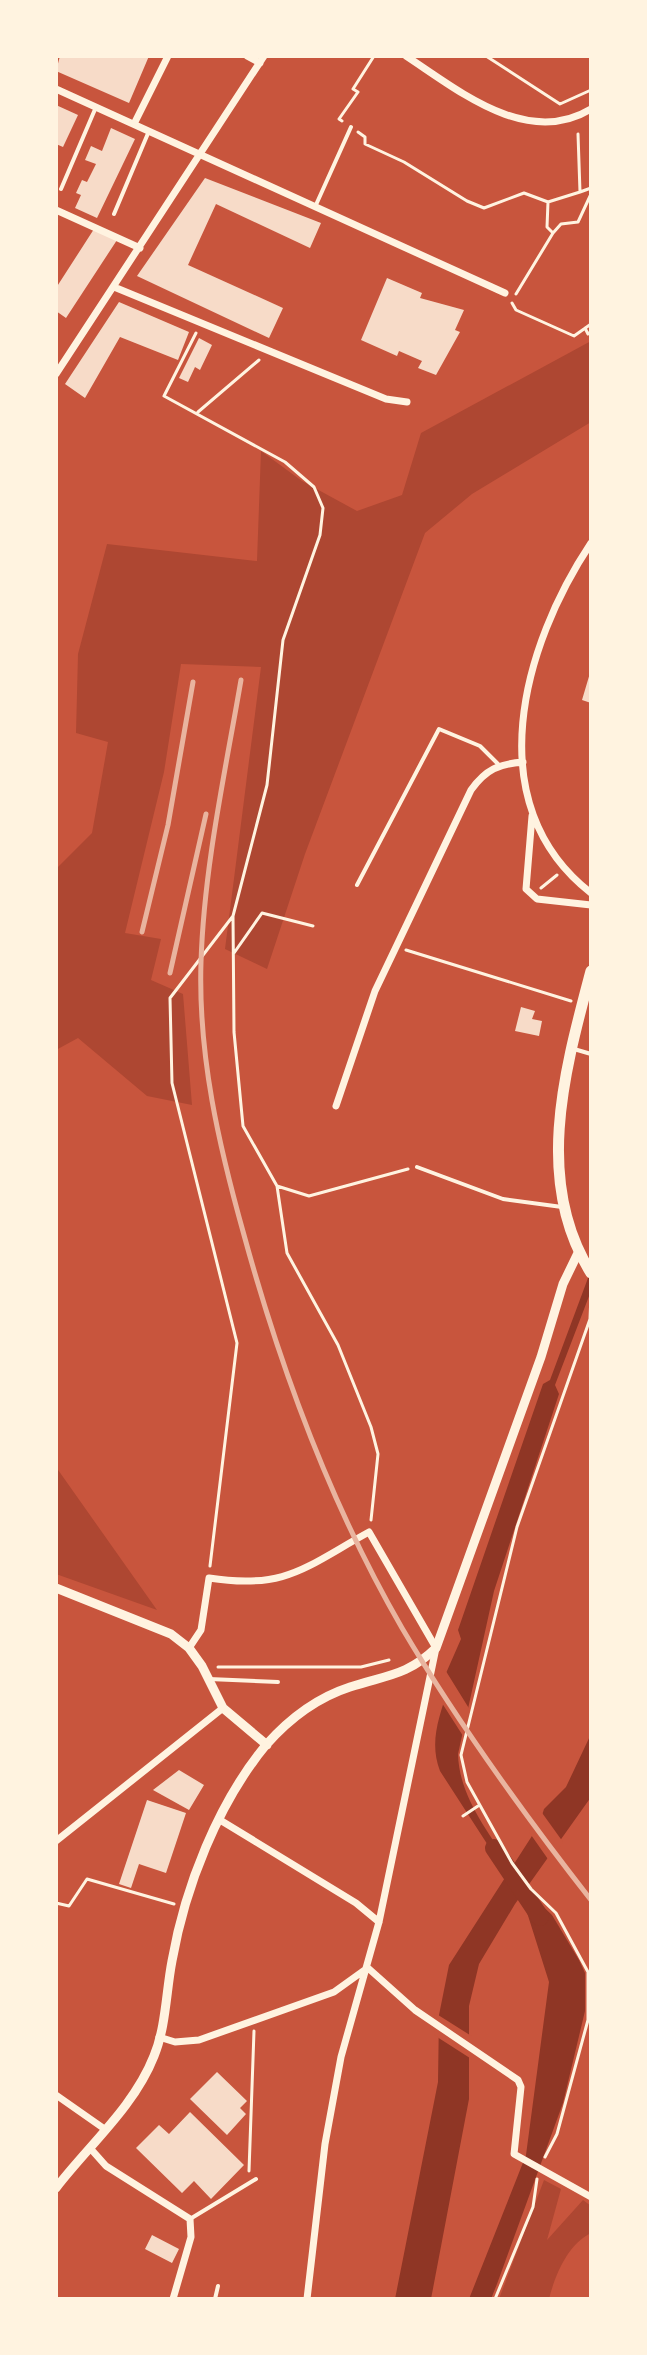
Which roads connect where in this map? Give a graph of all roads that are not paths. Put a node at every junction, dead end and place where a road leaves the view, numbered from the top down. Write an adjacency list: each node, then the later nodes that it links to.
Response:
1 (168, 56): 8 (street)
2 (247, 56): 4 (street)
3 (406, 56): 7 (street)
4 (262, 60): 11 (street)
5 (56, 89): 6 (street)
6 (96, 107): 8 (street); 12 (lane)
7 (591, 109)
8 (134, 124): 10 (street)
9 (351, 127): 13 (lane)
10 (149, 131): 11 (street); 15 (lane)
11 (201, 154): 13 (street); 16 (street)
12 (61, 189)
13 (315, 207): 18 (street)
14 (56, 210): 16 (street)
15 (114, 214)
16 (140, 248): 17 (street)
17 (114, 287): 19 (street); 21 (street)
18 (505, 293)
19 (59, 363): 20 (street)
20 (56, 374)
21 (407, 402)
22 (591, 543): 23 (street)
23 (523, 762): 24 (street); 25 (street)
24 (498, 764): 26 (lane); 32 (street)
25 (532, 812): 27 (street); 28 (street)
26 (357, 885)
27 (591, 893)
28 (591, 905)
29 (591, 971): 30 (main road)
30 (571, 1049): 31 (lane); 34 (main road)
31 (591, 1054)
32 (336, 1106)
33 (417, 1167): 34 (lane)
34 (562, 1207): 35 (main road)
35 (581, 1257): 36 (main road); 39 (street)
36 (591, 1273)
37 (56, 1588): 38 (street)
38 (189, 1648): 39 (street); 40 (street)
39 (436, 1648): 43 (street); 46 (street)
40 (209, 1679): 41 (lane); 42 (street)
41 (278, 1682)
42 (223, 1708): 43 (street); 45 (street)
43 (267, 1745): 44 (street)
44 (220, 1820): 46 (street); 48 (street)
45 (56, 1841)
46 (379, 1922): 47 (street)
47 (368, 1968): 48 (street); 54 (street); 59 (street)
48 (159, 2037): 50 (street)
49 (56, 2095): 50 (street)
50 (106, 2130): 51 (street)
51 (90, 2148): 53 (street); 55 (street)
52 (256, 2179): 55 (lane)
53 (56, 2188)
54 (591, 2196)
55 (190, 2219): 57 (street)
56 (218, 2286): 58 (lane)
57 (173, 2299)
58 (215, 2299)
59 (307, 2299)

